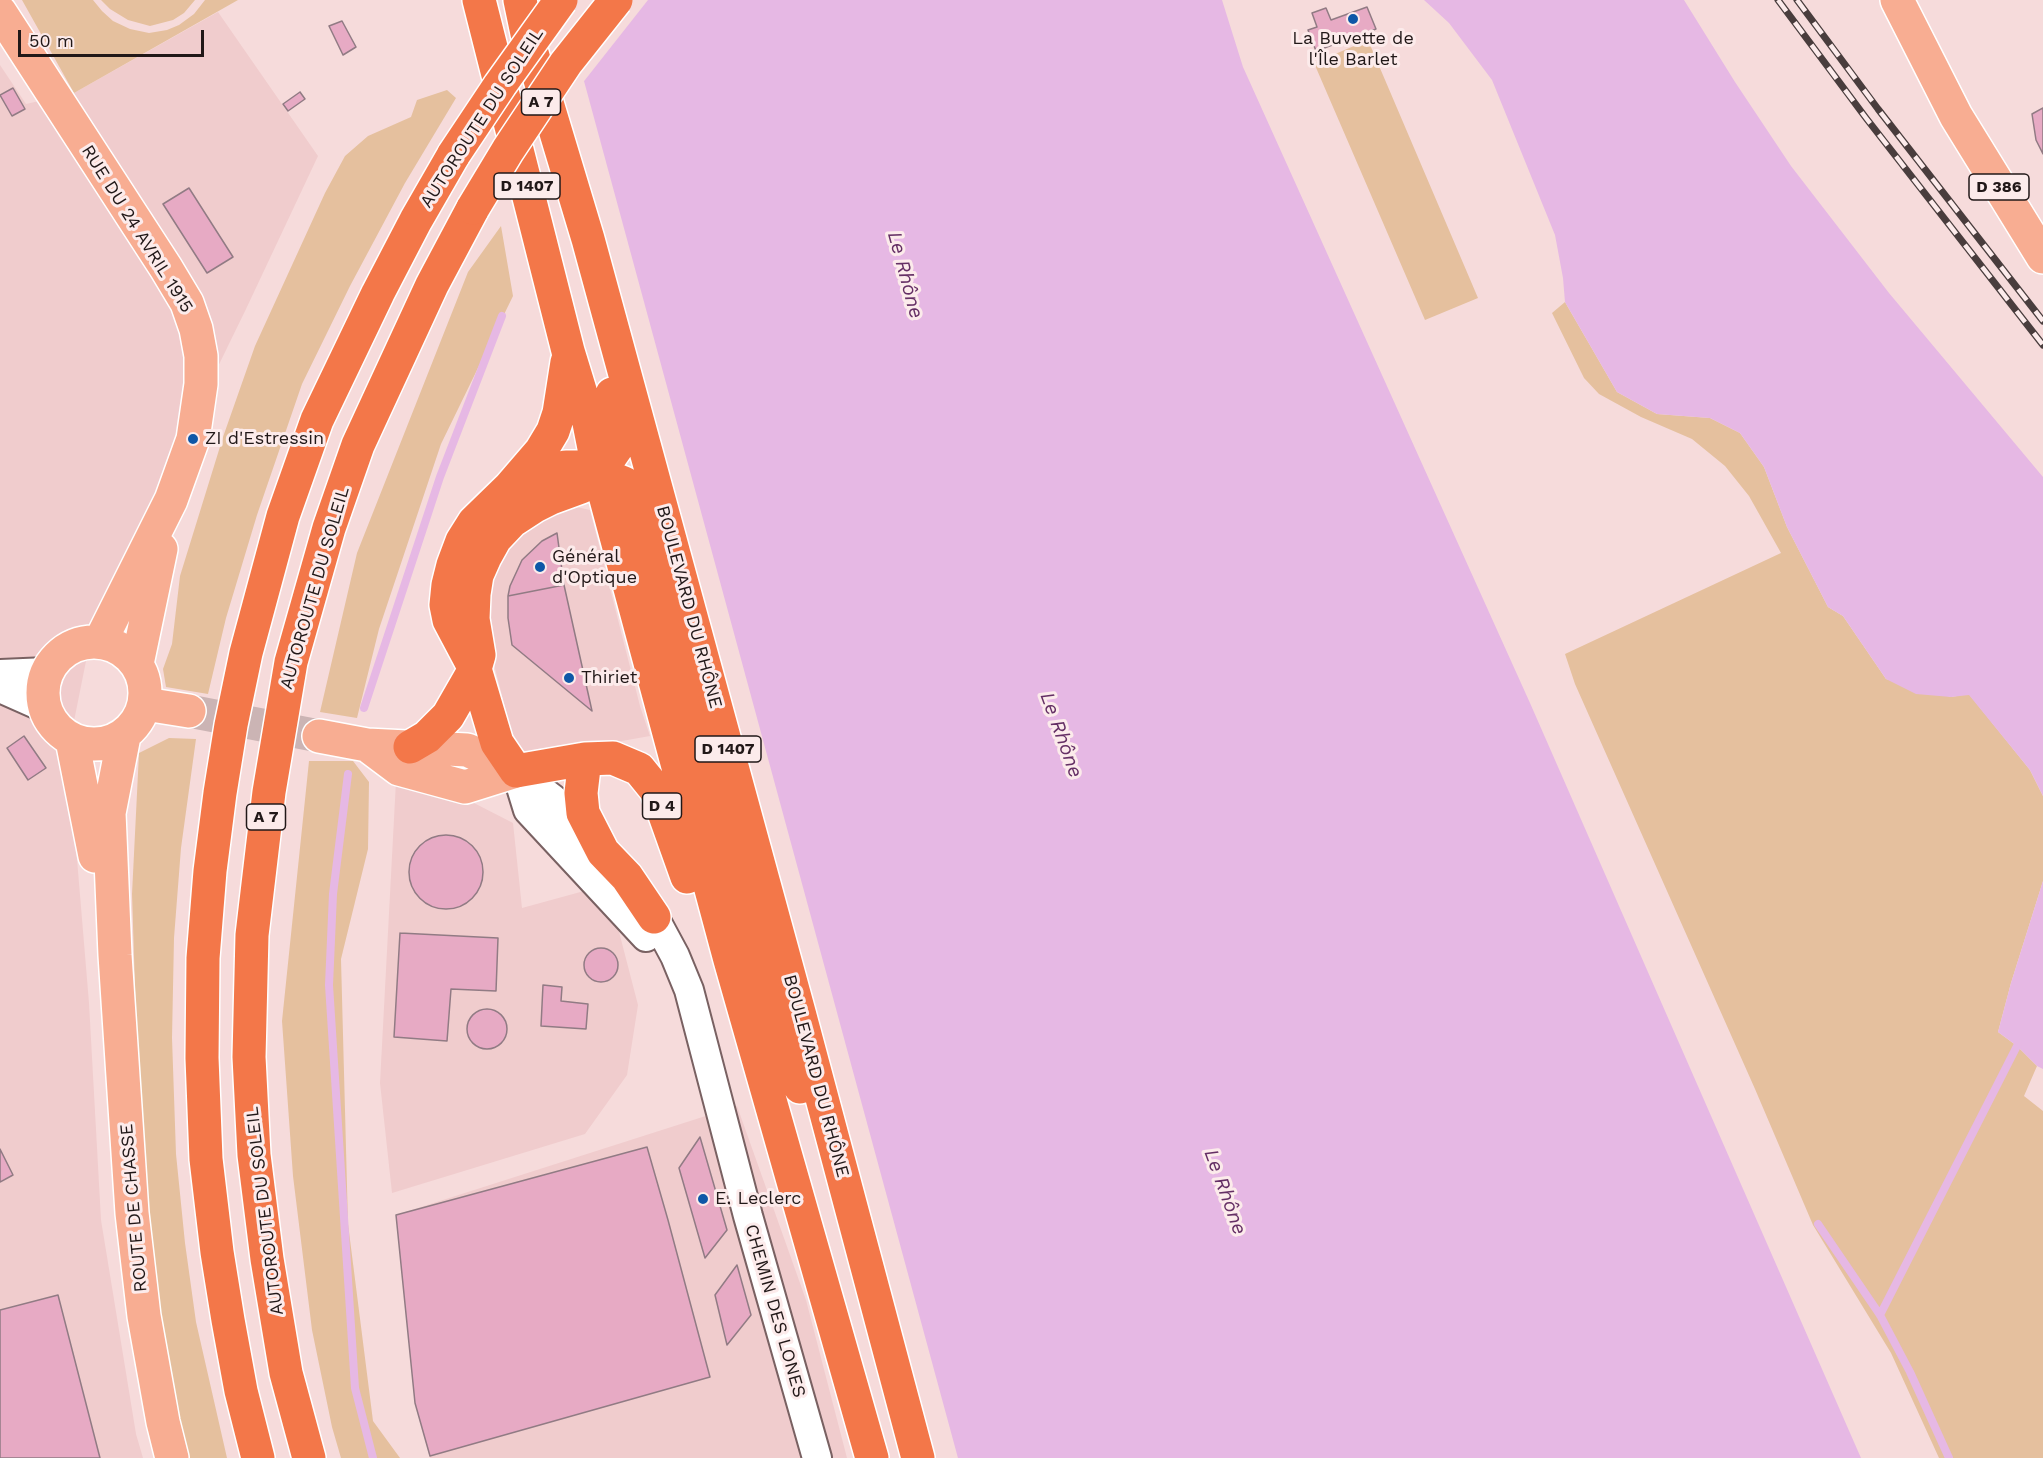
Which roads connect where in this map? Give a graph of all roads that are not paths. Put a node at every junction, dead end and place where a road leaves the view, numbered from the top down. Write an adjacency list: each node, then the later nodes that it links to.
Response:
1 (479, 0): 9 (highway, D 1407)
2 (520, 0): 7 (highway, BOULEVARD DU RHÔNE / D 1407)
3 (561, 0): 35 (highway, AUTOROUTE DU SOLEIL / A 7, bridge)
4 (616, 0): 36 (highway, AUTOROUTE DU SOLEIL / A 7, bridge)
5 (1897, 0): 8 (main road, D 386)
6 (0, 12): 12 (main road, RUE DU 24 AVRIL 1915)
7 (529, 43): 10 (highway); 33 (highway, BOULEVARD DU RHÔNE / D 1407)
8 (2043, 257)
9 (568, 351): 10 (highway, D 1407); 11 (highway)
10 (599, 473): 11 (highway); 15 (highway); 32 (highway, D 1407); 33 (highway)
11 (510, 487): 15 (highway)
12 (171, 500): 13 (main road, RUE DU 24 AVRIL 1915); 14 (main road, RUE DU 24 AVRIL 1915)
13 (100, 642): 14 (main road); 16 (main road)
14 (137, 664): 19 (main road)
15 (475, 669): 26 (highway); 28 (highway)
16 (47, 672): 17 (street); 20 (main road)
17 (0, 674)
18 (0, 688): 20 (street)
19 (145, 704): 21 (main road); 22 (main road)
20 (45, 708): 24 (main road)
21 (189, 711)
22 (124, 736): 24 (main road); 30 (main road, ROUTE DE CHASSE)
23 (319, 736): 25 (main road, CHEMIN DES LONES / D 4)
24 (72, 740): 30 (main road, ROUTE DE CHASSE)
25 (367, 745): 26 (main road, CHEMIN DES LONES / D 4); 28 (main road, CHEMIN DES LONES / D 4)
26 (410, 747): 28 (main road, CHEMIN DES LONES / D 4)
27 (585, 759): 28 (highway, D 4); 29 (highway); 32 (highway, D 4)
28 (516, 771): 29 (street, CHEMIN DES LONES); 31 (street)
29 (654, 917): 31 (street, CHEMIN DES LONES)
30 (115, 955): 34 (main road, ROUTE DE CHASSE)
31 (675, 956): 37 (street, CHEMIN DES LONES)
32 (730, 960): 38 (highway, D 1407)
33 (857, 1234): 39 (highway, BOULEVARD DU RHÔNE / D 1407)
34 (172, 1458)
35 (258, 1458)
36 (309, 1458)
37 (817, 1458)
38 (872, 1458)
39 (918, 1458)

